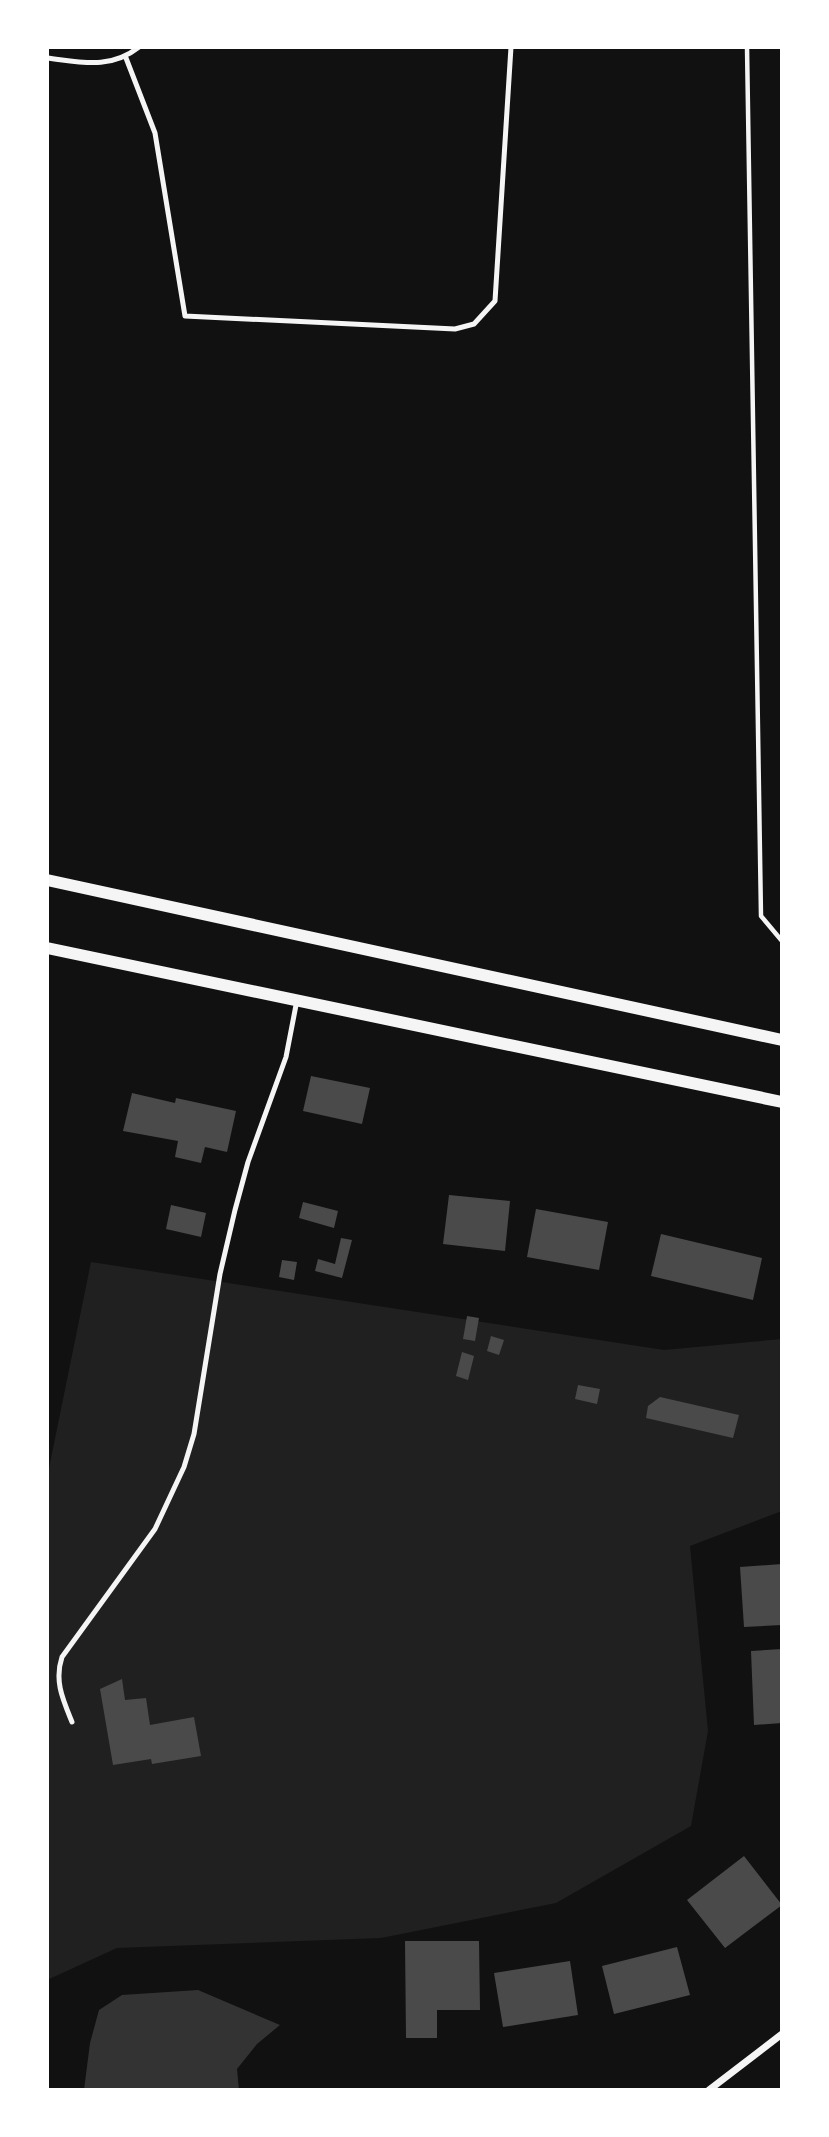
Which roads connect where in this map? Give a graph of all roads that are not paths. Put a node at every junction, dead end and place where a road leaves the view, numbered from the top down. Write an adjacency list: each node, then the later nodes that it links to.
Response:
1 (139, 47): 4 (lane)
2 (511, 47): 4 (lane)
3 (47, 58): 4 (lane)
4 (126, 58)
5 (47, 880): 8 (street)
6 (47, 948): 7 (street)
7 (297, 1000): 9 (street); 10 (lane)
8 (782, 1040)
9 (782, 1102)
10 (72, 1722)
11 (782, 2035): 12 (street)
12 (709, 2090)

